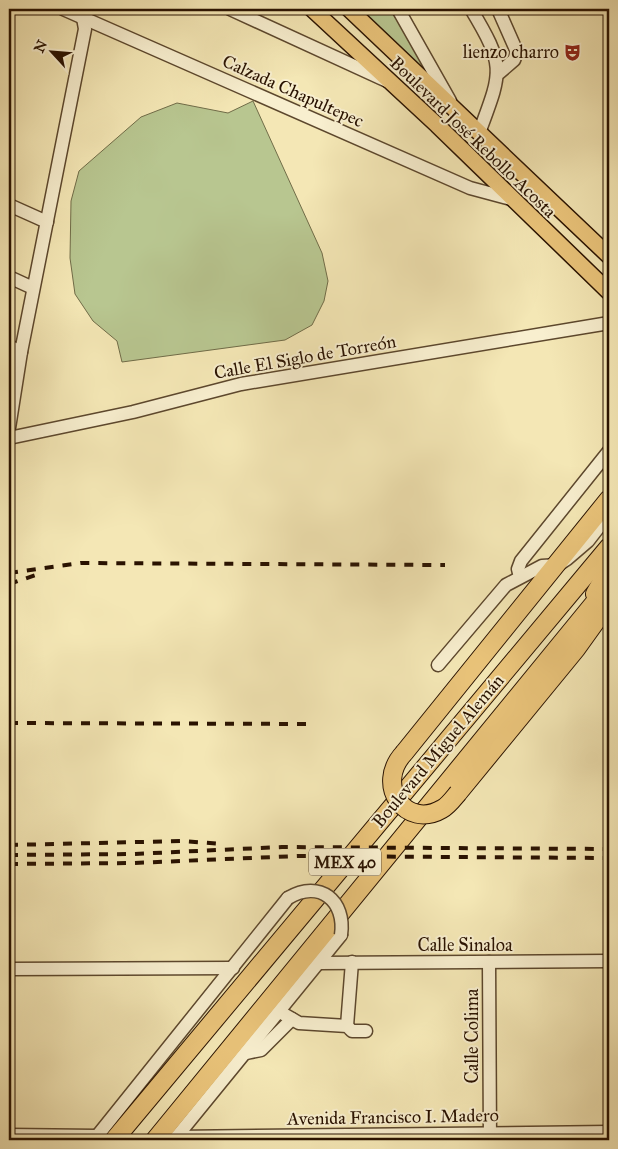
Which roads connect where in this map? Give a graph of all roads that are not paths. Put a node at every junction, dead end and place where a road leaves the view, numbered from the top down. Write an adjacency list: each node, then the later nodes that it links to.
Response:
1 (62, 9): 8 (street, Calzada Chapultepec)
2 (230, 9): 10 (street)
3 (312, 9): 10 (main road, Boulevard José Rebollo Acosta)
4 (349, 9): 11 (main road, Boulevard José Rebollo Acosta)
5 (398, 9): 11 (street)
6 (471, 9): 9 (street)
7 (498, 9): 9 (street)
8 (86, 14): 13 (street, Calzada Chapultepec); 15 (street)
9 (499, 72): 12 (street)
10 (390, 83): 13 (main road, Boulevard José Rebollo Acosta)
11 (452, 106): 12 (main road, Boulevard José Rebollo Acosta)
12 (480, 133): 16 (main road, Boulevard José Rebollo Acosta)
13 (511, 199): 17 (main road, Boulevard José Rebollo Acosta)
14 (9, 205): 15 (street)
15 (47, 222): 20 (street)
16 (582, 232): 17 (main road); 18 (main road, Boulevard José Rebollo Acosta)
17 (567, 253): 21 (main road, Boulevard José Rebollo Acosta)
18 (609, 256)
19 (9, 277): 20 (street)
20 (33, 288): 24 (street)
21 (609, 292)
22 (609, 323): 26 (street, Calle El Siglo de Torreón)
23 (9, 346): 24 (street)
24 (21, 352): 25 (street)
25 (9, 419)
26 (9, 438)
27 (609, 452): 33 (street)
28 (609, 499): 31 (highway)
29 (609, 514): 31 (street)
30 (609, 546): 36 (highway, Boulevard Miguel Alemán / MEX 40)
31 (558, 564): 33 (street); 35 (highway, bridge); 36 (highway)
32 (609, 568): 37 (highway)
33 (520, 577): 38 (street)
34 (609, 585): 37 (highway, Boulevard Miguel Alemán / MEX 40)
35 (609, 603)
36 (548, 618): 54 (highway, Boulevard Miguel Alemán / MEX 40)
37 (579, 620): 56 (highway, Boulevard Miguel Alemán / MEX 40)
38 (438, 665)
39 (609, 961): 41 (street, Calle Sinaloa)
40 (352, 962): 41 (street, Calle Sinaloa); 42 (street, Calle Sinaloa); 47 (street)
41 (489, 962): 52 (street, Calle Colima)
42 (320, 963): 43 (street, bridge); 45 (street)
43 (233, 968): 44 (street); 54 (street)
44 (9, 969)
45 (280, 1012): 46 (street); 49 (street)
46 (292, 1019): 47 (street); 49 (street)
47 (347, 1026): 48 (street)
48 (366, 1031)
49 (246, 1053): 55 (street)
50 (609, 1132): 52 (street, Avenida Francisco I. Madero)
51 (9, 1135): 54 (street)
52 (490, 1137): 53 (street, Avenida Francisco I. Madero)
53 (331, 1138): 55 (street, Avenida Francisco I. Madero)
54 (102, 1139)
55 (175, 1139)
56 (155, 1140)

